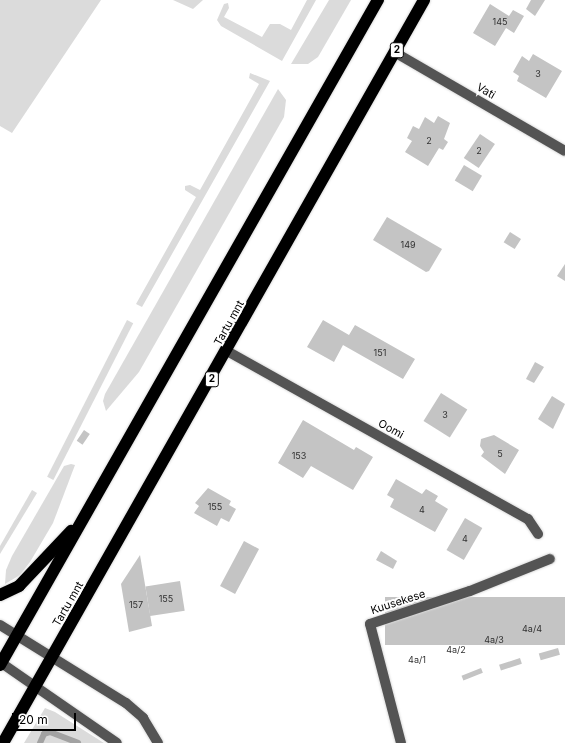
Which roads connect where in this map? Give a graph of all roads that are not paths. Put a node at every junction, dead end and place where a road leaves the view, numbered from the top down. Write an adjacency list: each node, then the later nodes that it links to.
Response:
1 (378, 0): 6 (highway)
2 (424, 0): 3 (highway, Tartu mnt / 2)
3 (396, 52): 4 (street, Vati); 5 (highway, Tartu mnt / 2)
4 (565, 151)
5 (228, 351): 7 (street, Oomi); 12 (highway, Tartu mnt / 2)
6 (85, 515): 9 (highway); 11 (highway)
7 (538, 534)
8 (550, 559): 18 (street, Kuusekese)
9 (0, 595)
10 (0, 625): 11 (street)
11 (17, 635): 12 (street); 13 (highway)
12 (54, 657): 14 (highway, 2); 17 (street)
13 (0, 664): 14 (street)
14 (37, 687): 15 (highway, 2); 16 (street)
15 (3, 743)
16 (117, 743)
17 (158, 743)
18 (401, 743)

